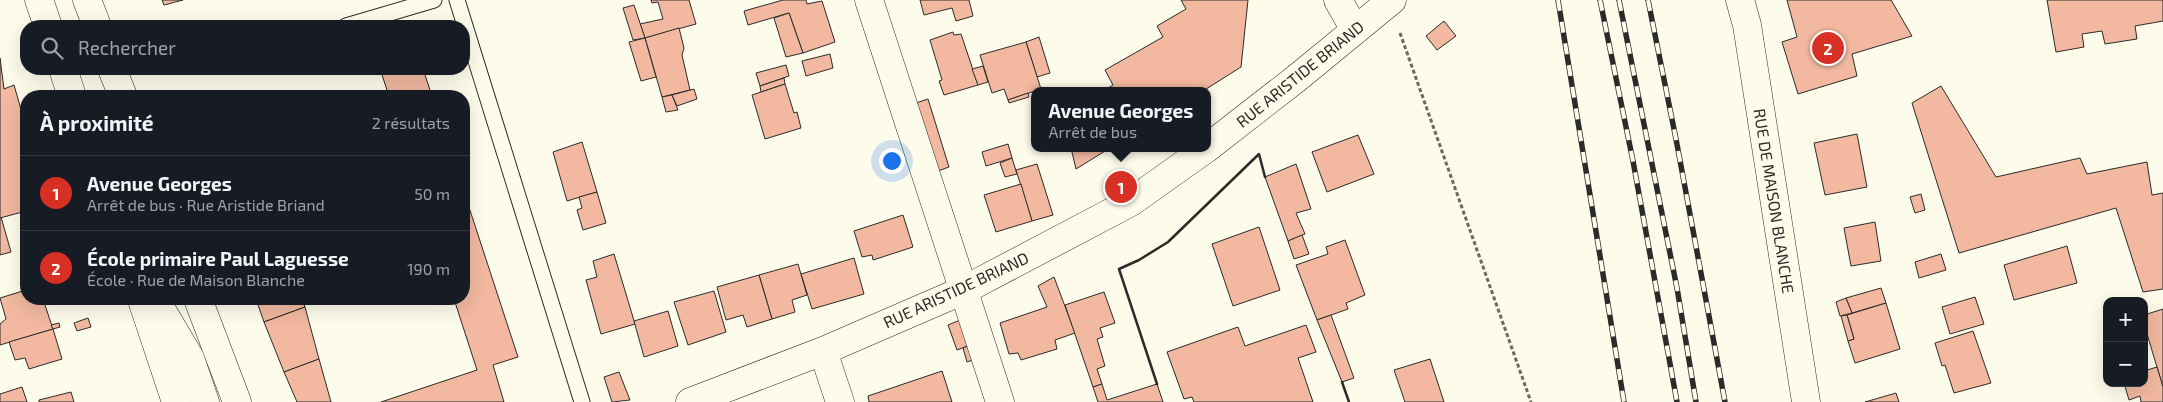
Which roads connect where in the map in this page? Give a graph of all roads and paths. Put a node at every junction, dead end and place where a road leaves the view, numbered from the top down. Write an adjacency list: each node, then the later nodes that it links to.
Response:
1 (39, 0): 9 (main road)
2 (87, 0): 10 (main road)
3 (434, 0): 11 (lane)
4 (457, 0): 12 (lane)
5 (869, 0): 21 (main road)
6 (1338, 0): 13 (main road)
7 (1740, 0): 34 (main road, RUE DE MAISON BLANCHE)
8 (1391, 1): 13 (main road, RUE ARISTIDE BRIAND); 33 (path)
9 (46, 20)
10 (95, 20)
11 (366, 20)
12 (463, 20)
13 (1356, 30): 19 (main road, RUE ARISTIDE BRIAND)
14 (470, 42): 29 (lane)
15 (65, 75): 17 (main road)
16 (114, 75): 18 (main road)
17 (70, 90)
18 (121, 90)
19 (1211, 145)
20 (1201, 152): 21 (main road, RUE ARISTIDE BRIAND)
21 (964, 290): 25 (main road, RUE ARISTIDE BRIAND); 32 (main road)
22 (143, 305): 26 (main road)
23 (159, 305): 27 (main road)
24 (200, 305): 28 (main road)
25 (823, 351): 30 (main road, RUE ARISTIDE BRIAND); 31 (main road)
26 (176, 402)
27 (206, 402)
28 (237, 402)
29 (582, 402)
30 (690, 402)
31 (840, 402)
32 (1000, 402)
33 (1531, 402)
34 (1806, 402)

